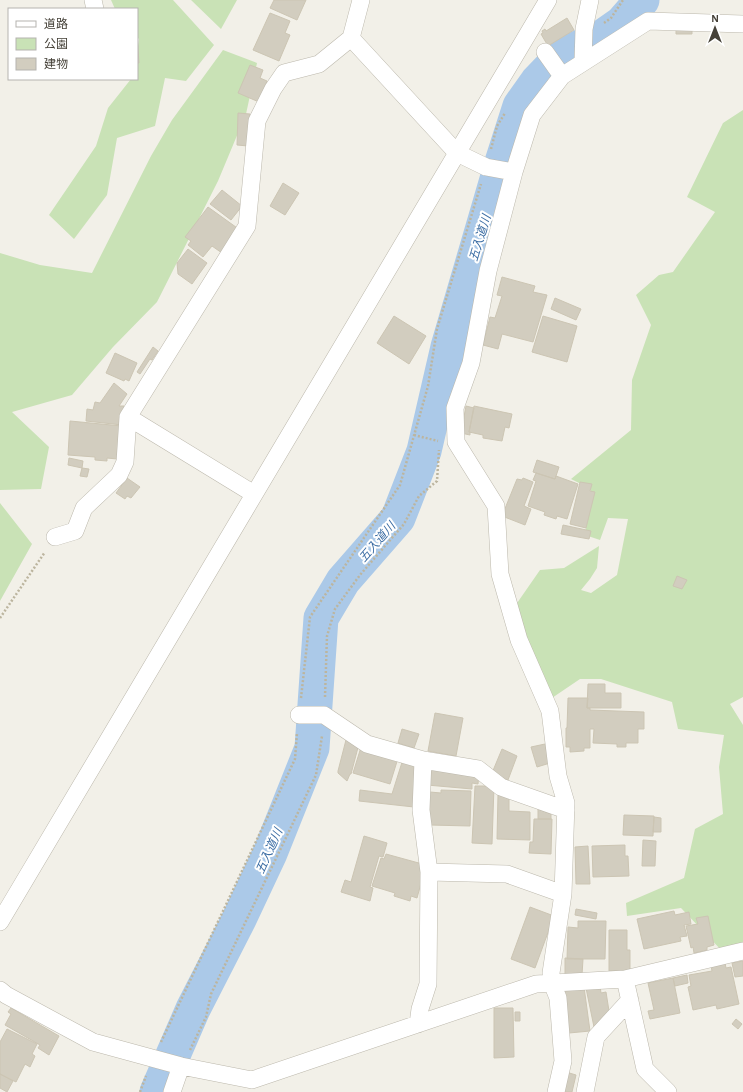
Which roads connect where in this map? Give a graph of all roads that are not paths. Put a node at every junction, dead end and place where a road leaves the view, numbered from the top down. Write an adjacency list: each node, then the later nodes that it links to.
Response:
1 (361, 0): 5 (street)
2 (548, 0): 9 (street)
3 (590, 0): 7 (street)
4 (743, 24): 7 (street)
5 (351, 38): 9 (street); 11 (street)
6 (545, 52): 8 (street)
7 (583, 62): 8 (street)
8 (562, 76): 10 (street)
9 (457, 153): 10 (street); 12 (street)
10 (514, 172): 16 (street)
11 (128, 417): 12 (street); 13 (street)
12 (254, 494): 19 (street)
13 (55, 537)
14 (299, 714): 15 (street)
15 (423, 760): 16 (street); 17 (street)
16 (566, 810): 18 (street)
17 (430, 872): 18 (street); 25 (street)
18 (563, 894): 22 (street)
19 (0, 922)
20 (743, 951): 21 (street)
21 (625, 979): 22 (street); 24 (street)
22 (552, 983): 25 (street); 28 (street)
23 (0, 990): 26 (street)
24 (630, 1000): 29 (street); 30 (street)
25 (418, 1024): 26 (street)
26 (181, 1066): 27 (street)
27 (172, 1092)
28 (556, 1092)
29 (585, 1092)
30 (668, 1092)

